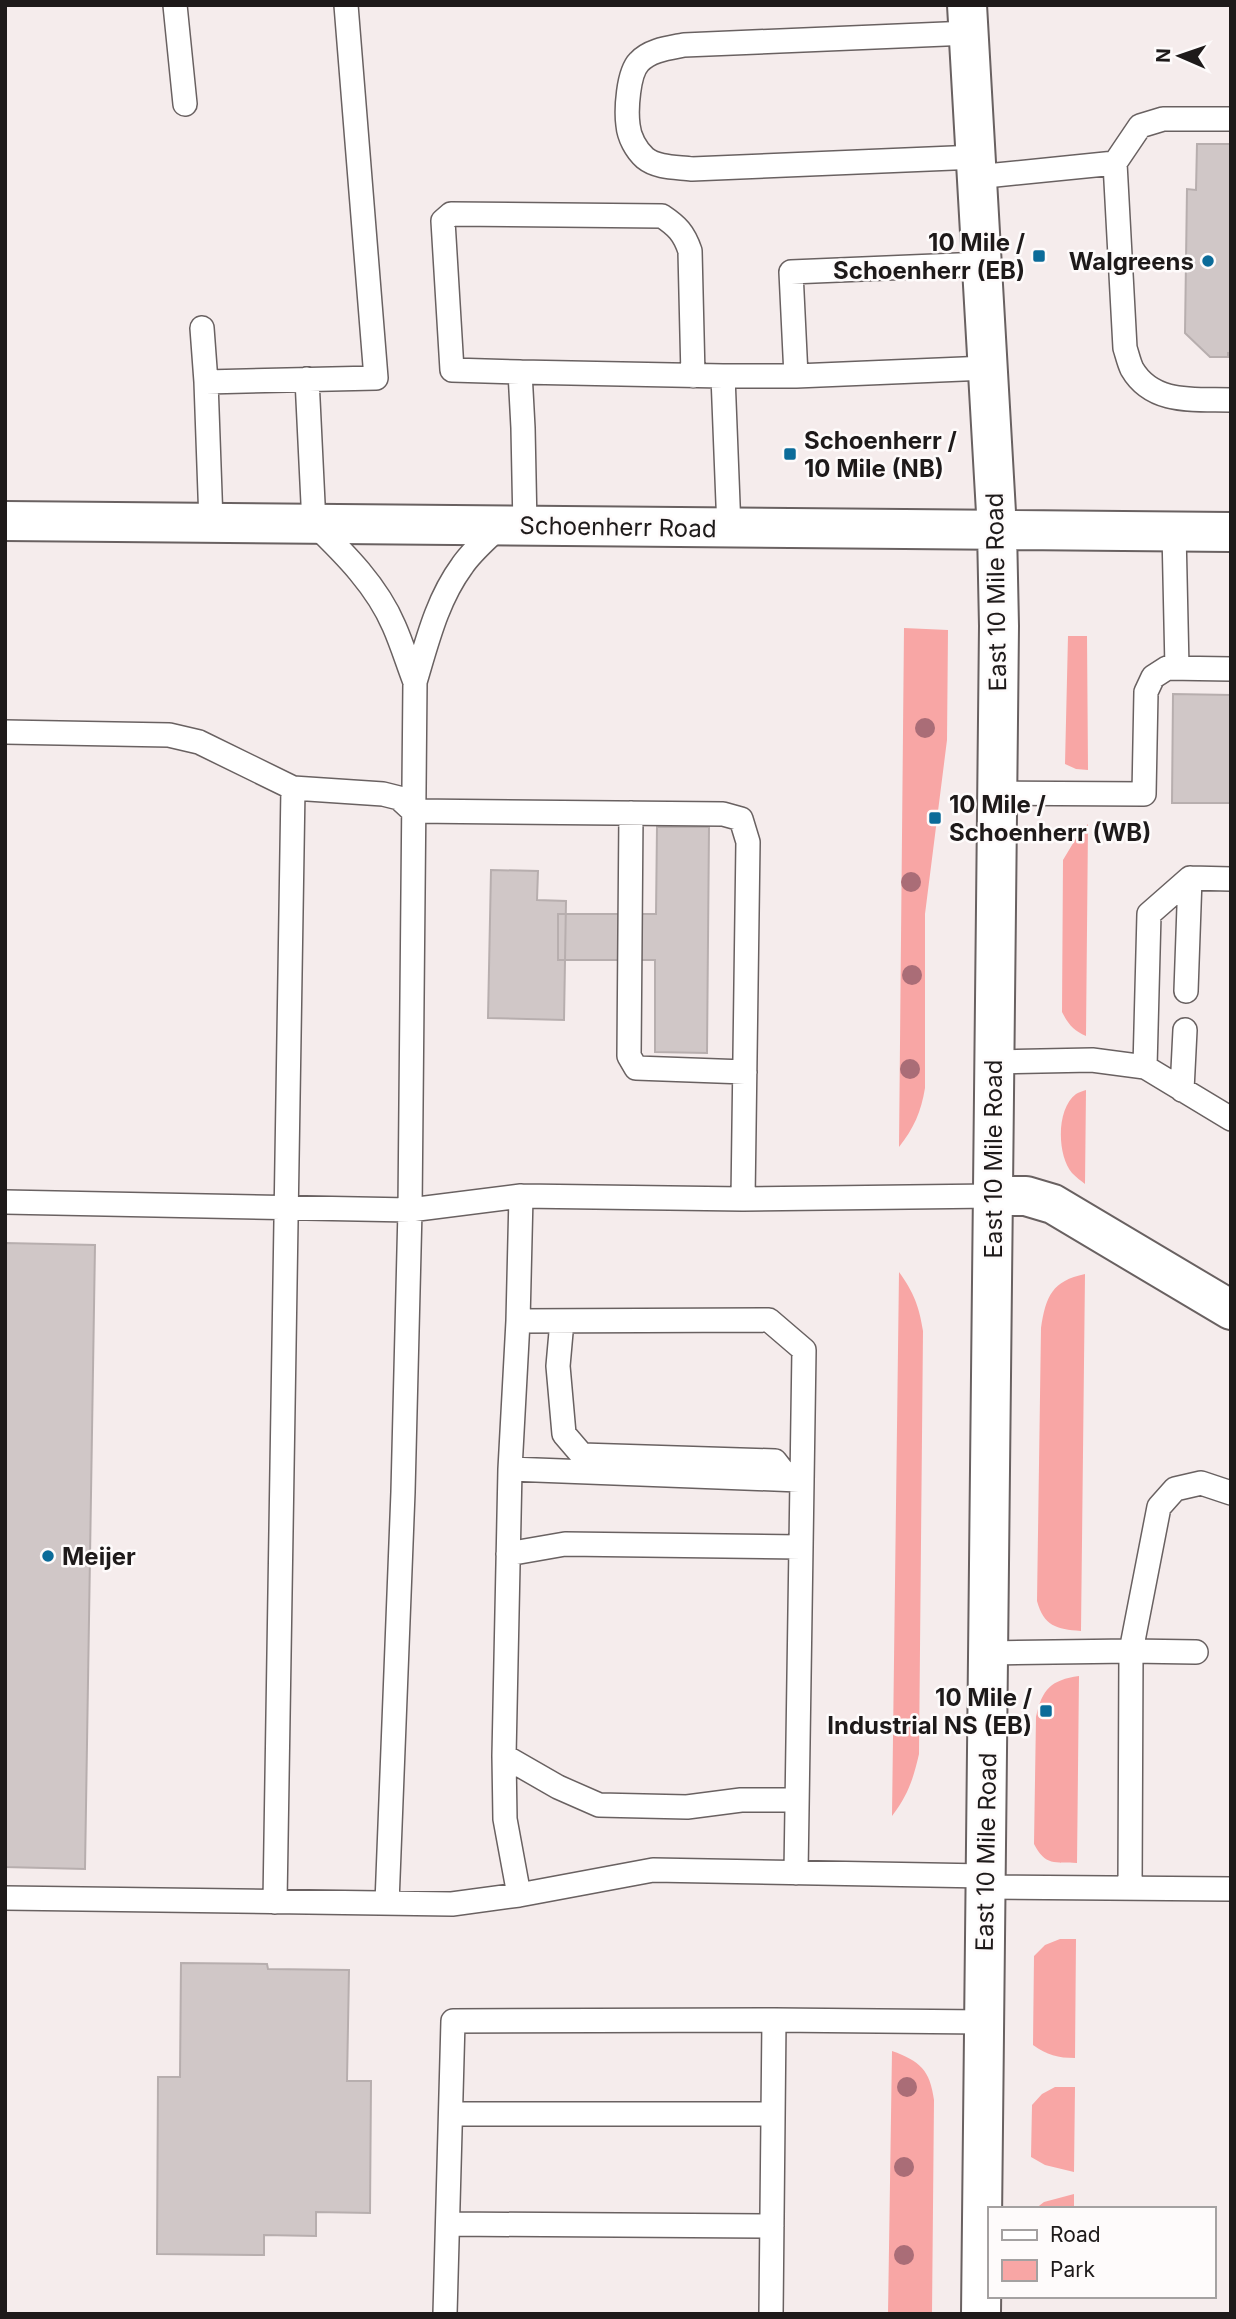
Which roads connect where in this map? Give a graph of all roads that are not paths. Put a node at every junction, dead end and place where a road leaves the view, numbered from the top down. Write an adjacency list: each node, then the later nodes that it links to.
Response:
1 (175, 5): 4 (lane)
2 (346, 5): 15 (lane)
3 (968, 19): 7 (main road, East 10 Mile Road); 7 (lane)
4 (186, 104)
5 (1231, 119): 6 (lane)
6 (1115, 163): 7 (lane); 17 (lane)
7 (977, 167): 8 (main road, East 10 Mile Road)
8 (982, 264): 10 (main road, East 10 Mile Road); 14 (lane)
9 (202, 328): 16 (lane)
10 (987, 368): 14 (lane); 23 (main road, East 10 Mile Road)
11 (520, 372): 12 (lane); 12 (lane); 21 (lane)
12 (693, 376): 13 (lane)
13 (723, 376): 14 (lane); 22 (lane)
14 (796, 376)
15 (307, 379): 16 (lane); 20 (lane)
16 (206, 382): 19 (lane)
17 (1231, 400)
18 (5, 521): 19 (main road, Schoenherr Road)
19 (211, 523): 20 (main road, Schoenherr Road)
20 (314, 524): 21 (main road, Schoenherr Road); 28 (lane)
21 (512, 526): 22 (main road, Schoenherr Road); 28 (lane)
22 (729, 529): 23 (main road, Schoenherr Road)
23 (997, 530): 24 (main road, Schoenherr Road); 31 (main road, East 10 Mile Road)
24 (1174, 532): 25 (main road, Schoenherr Road); 26 (lane)
25 (1231, 532)
26 (1177, 668): 27 (lane); 31 (lane)
27 (1231, 669)
28 (415, 682): 32 (lane)
29 (5, 732): 30 (lane)
30 (293, 788): 32 (lane); 47 (lane)
31 (997, 793): 38 (main road, East 10 Mile Road)
32 (413, 811): 33 (lane); 48 (lane)
33 (631, 813): 40 (lane); 40 (lane)
34 (1191, 878): 35 (lane); 36 (lane); 39 (lane)
35 (1231, 879)
36 (1186, 991)
37 (1185, 1030): 41 (lane)
38 (994, 1062): 39 (lane); 44 (main road, East 10 Mile Road)
39 (1145, 1068): 41 (lane)
40 (745, 1072): 45 (lane)
41 (1182, 1090): 42 (lane)
42 (1231, 1119)
43 (521, 1196): 45 (lane); 48 (lane); 50 (lane)
44 (993, 1196): 45 (lane); 49 (main road); 59 (main road, East 10 Mile Road)
45 (743, 1199)
46 (5, 1202): 47 (lane)
47 (287, 1208): 48 (lane); 68 (lane)
48 (410, 1210): 69 (lane)
49 (1231, 1310)
50 (518, 1321): 51 (lane); 52 (lane)
51 (562, 1321): 53 (lane); 53 (lane)
52 (510, 1469): 53 (lane); 56 (lane)
53 (796, 1480): 55 (lane)
54 (1231, 1493): 57 (lane)
55 (801, 1547): 56 (lane); 61 (lane)
56 (508, 1554): 60 (lane)
57 (1131, 1651): 58 (lane); 59 (lane); 64 (lane)
58 (1196, 1652)
59 (989, 1653): 63 (main road, East 10 Mile Road)
60 (504, 1756): 61 (lane); 66 (lane)
61 (797, 1800): 62 (lane)
62 (796, 1873): 63 (lane); 66 (lane)
63 (986, 1882): 64 (lane); 71 (main road, East 10 Mile Road)
64 (1130, 1888): 65 (lane)
65 (1231, 1889)
66 (519, 1895): 69 (lane)
67 (5, 1898): 68 (lane)
68 (275, 1902): 69 (lane)
69 (387, 1903)
70 (774, 2020): 71 (lane); 72 (lane); 73 (lane)
71 (984, 2022): 78 (main road, East 10 Mile Road)
72 (451, 2114): 73 (lane); 74 (lane)
73 (773, 2114): 75 (lane)
74 (448, 2224): 75 (lane); 76 (lane)
75 (772, 2226): 77 (lane)
76 (445, 2314)
77 (771, 2314)
78 (981, 2314)

